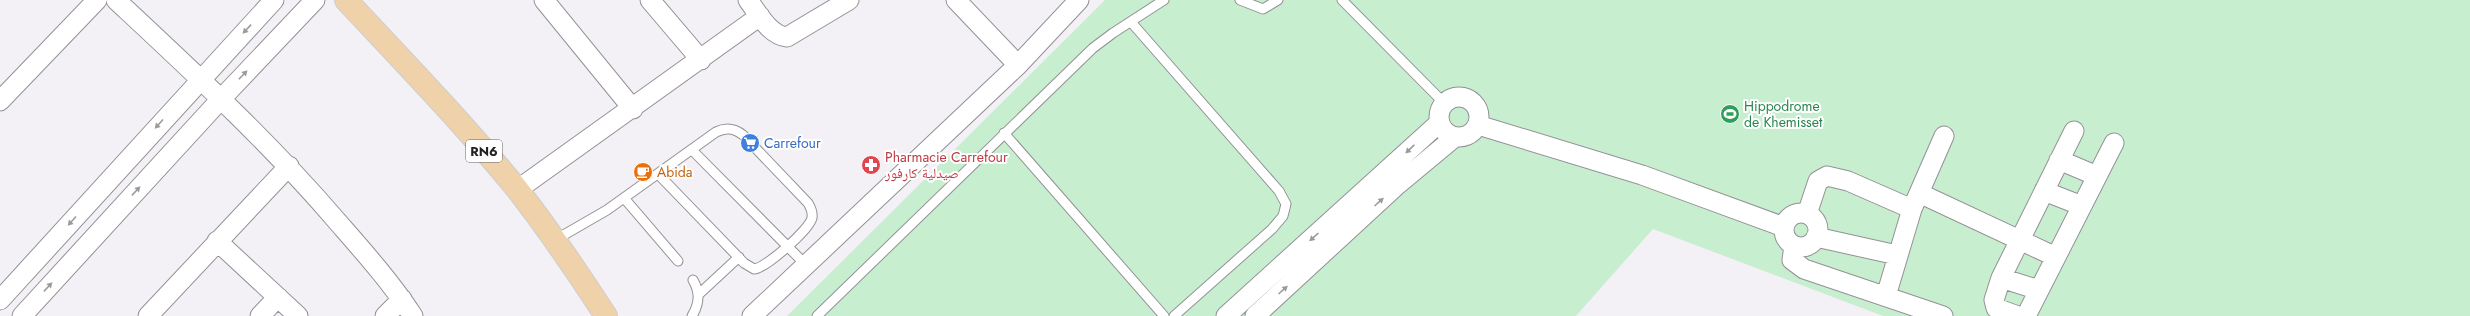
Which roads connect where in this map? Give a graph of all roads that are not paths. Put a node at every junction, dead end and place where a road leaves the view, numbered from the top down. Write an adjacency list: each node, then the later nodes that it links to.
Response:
1 (97, 0): 22 (street)
2 (116, 0): 20 (street)
3 (274, 0): 20 (street, one-way to 20)
4 (315, 0): 21 (street, one-way to 4)
5 (346, 0): 37 (main road, RN6)
6 (544, 0): 24 (street)
7 (650, 0): 18 (street)
8 (748, 0): 16 (street)
9 (849, 0): 16 (street)
10 (956, 0): 19 (street)
11 (1079, 0): 19 (street)
12 (1164, 0): 17 (lane)
13 (1240, 0): 14 (lane)
14 (1278, 0)
15 (1342, 0): 23 (lane)
16 (760, 16): 18 (street)
17 (1131, 22): 28 (lane); 74 (lane)
18 (701, 60): 24 (street)
19 (1018, 64): 54 (street)
20 (201, 79): 21 (street); 62 (street, one-way to 62)
21 (221, 99): 34 (street); 63 (street, one-way to 21)
22 (0, 101)
23 (1444, 103): 25 (street); 26 (street)
24 (633, 109): 37 (street)
25 (1439, 123): 30 (street); 75 (street, one-way to 75)
26 (1478, 125): 30 (street); 43 (street)
27 (2074, 131): 33 (street)
28 (1004, 134): 72 (lane); 73 (lane)
29 (1944, 136): 40 (street)
30 (1454, 137): 76 (street, one-way to 30)
31 (2114, 143): 36 (street)
32 (692, 150): 35 (lane); 48 (lane); 48 (lane)
33 (2059, 160): 36 (street); 38 (street)
34 (290, 166): 47 (street); 61 (street)
35 (658, 174): 39 (lane); 51 (lane)
36 (2097, 176): 41 (street)
37 (517, 190): 45 (main road, RN6)
38 (2044, 191): 41 (street); 46 (street)
39 (624, 198): 45 (lane); 53 (lane)
40 (1915, 201): 42 (street); 46 (street); 50 (street)
41 (2082, 206): 52 (street)
42 (1807, 214): 43 (street); 44 (street)
43 (1784, 227): 49 (street)
44 (1816, 237): 49 (street); 50 (street)
45 (555, 240): 69 (main road, RN6)
46 (2020, 240): 52 (street); 55 (street)
47 (217, 241): 60 (street); 64 (street)
48 (787, 246): 51 (lane); 54 (lane)
49 (1794, 246): 59 (street)
50 (1897, 255): 59 (street)
51 (739, 257): 58 (lane)
52 (2056, 257): 57 (street)
53 (678, 261)
54 (806, 265): 71 (street)
55 (2001, 278): 57 (street); 78 (street)
56 (693, 280): 58 (lane)
57 (2039, 290): 79 (street)
58 (698, 295): 70 (lane)
59 (1886, 296): 77 (street)
60 (278, 297): 65 (street); 66 (street)
61 (402, 299): 67 (street); 68 (street)
62 (0, 300)
63 (22, 316)
64 (148, 316)
65 (260, 316)
66 (298, 316)
67 (385, 316)
68 (413, 316)
69 (606, 316)
70 (692, 316)
71 (752, 316)
72 (817, 316)
73 (1164, 316)
74 (1174, 316)
75 (1226, 316)
76 (1255, 316)
77 (1943, 316)
78 (2018, 316)
79 (2026, 316)

